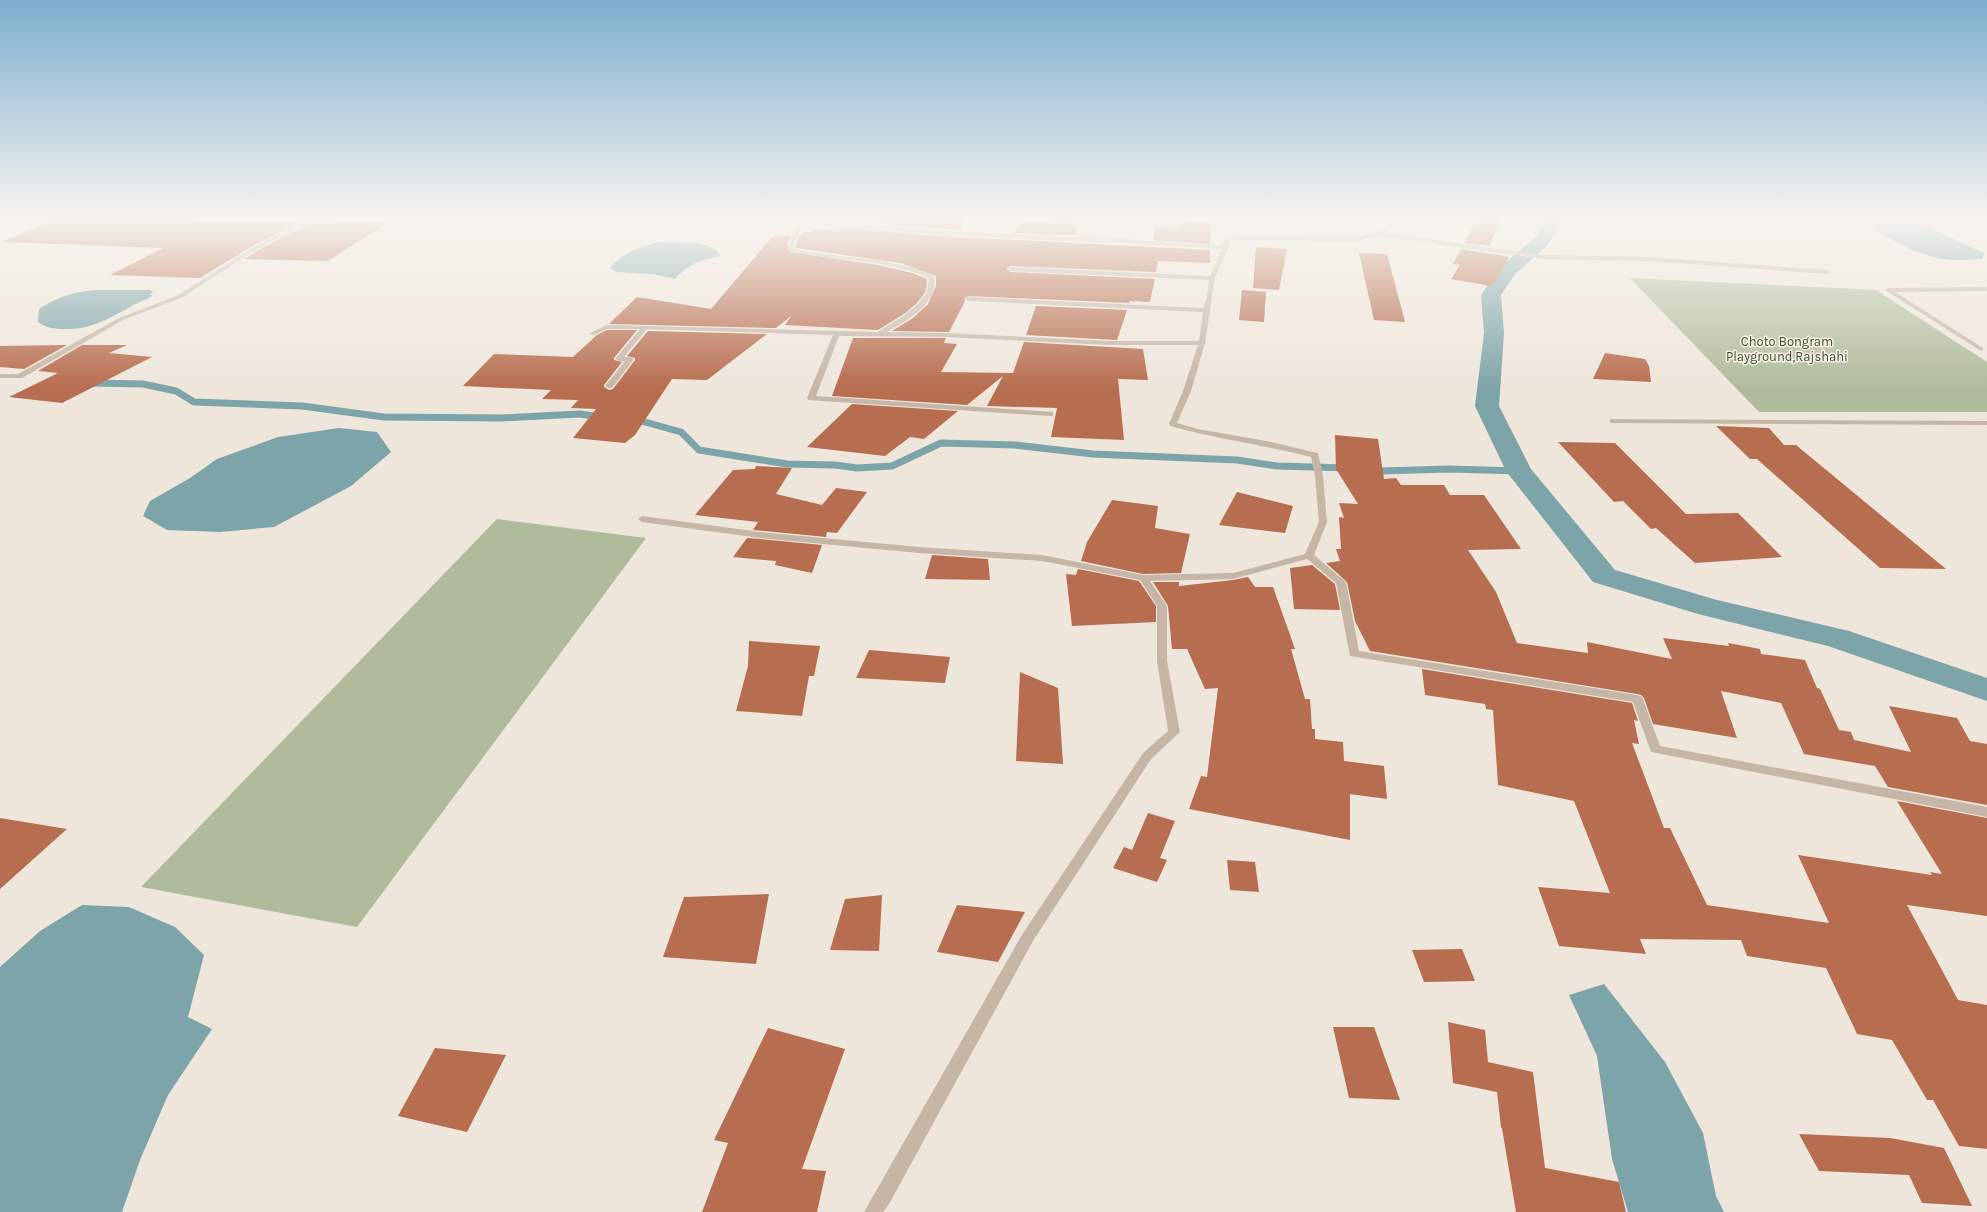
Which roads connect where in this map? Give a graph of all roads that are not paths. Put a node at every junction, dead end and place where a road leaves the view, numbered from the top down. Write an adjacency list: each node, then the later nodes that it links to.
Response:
1 (212, 276): 14 (street)
2 (929, 276): 11 (street)
3 (1157, 276): 4 (street)
4 (1212, 278): 7 (street)
5 (1987, 289): 13 (street)
6 (968, 299): 7 (street)
7 (1206, 310): 12 (street)
8 (645, 327): 9 (street); 10 (street); 15 (street)
9 (837, 333): 11 (street); 16 (street)
10 (592, 334)
11 (879, 334): 12 (street)
12 (1202, 343): 20 (street)
13 (1985, 350)
14 (0, 376)
15 (609, 386)
16 (1050, 414)
17 (1613, 421): 18 (street)
18 (1987, 423)
19 (642, 520): 21 (street)
20 (1309, 556): 21 (street); 22 (street)
21 (1143, 578): 23 (street)
22 (1987, 812)
23 (873, 1212)

